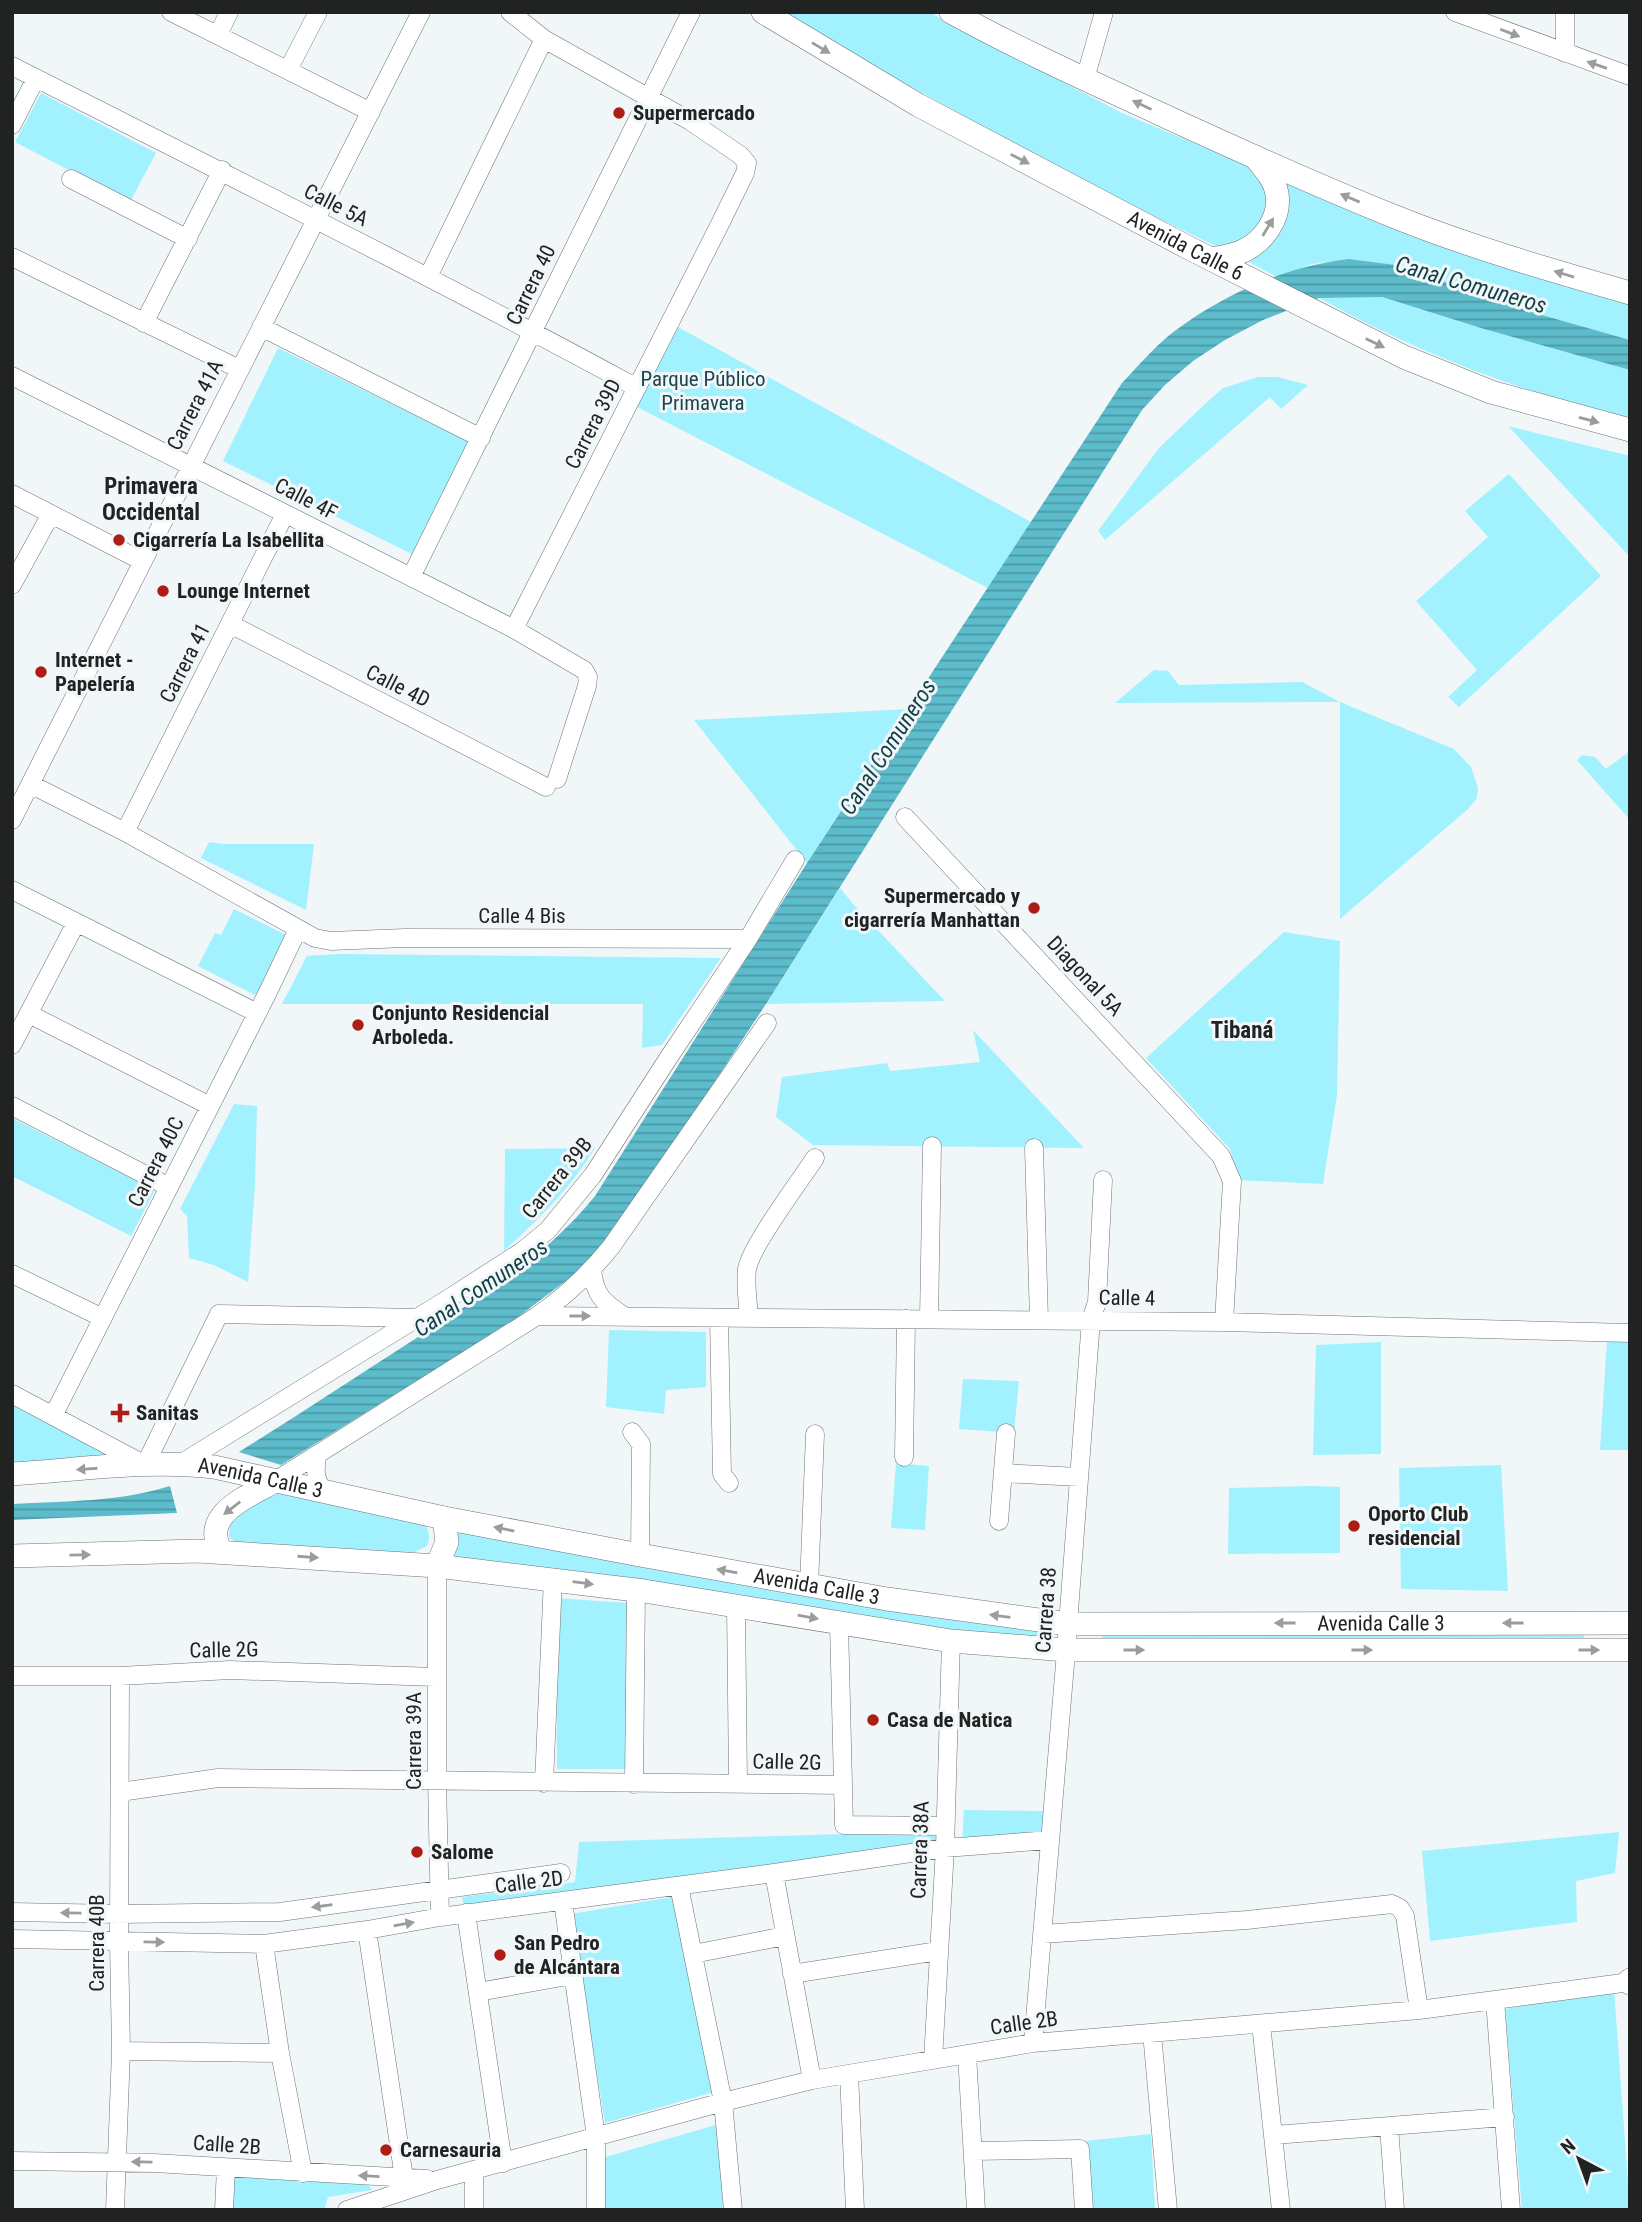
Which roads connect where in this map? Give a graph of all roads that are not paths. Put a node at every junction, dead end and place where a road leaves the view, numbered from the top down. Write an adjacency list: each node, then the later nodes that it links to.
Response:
1 (171, 12): 12 (street)
2 (229, 12): 12 (street)
3 (318, 12): 16 (street)
4 (421, 12): 21 (street, Carrera 41A)
5 (510, 12): 13 (street)
6 (691, 12): 20 (street, Carrera 40)
7 (763, 12): 29 (main road, Avenida Calle 6, one-way to 29)
8 (951, 12): 19 (main road)
9 (1104, 12): 19 (street)
10 (1455, 12): 14 (street, one-way to 14)
11 (1565, 12): 14 (street)
12 (218, 35): 16 (street)
13 (544, 39): 20 (street); 30 (street)
14 (1564, 53): 17 (street, one-way to 14)
15 (12, 66): 18 (street, Calle 5A)
16 (288, 70): 21 (street)
17 (1630, 76)
18 (36, 78): 22 (street); 24 (street, Calle 5A)
19 (1085, 79): 23 (main road, one-way to 19)
20 (648, 98): 34 (street, Carrera 40); 37 (street, Carrera 39D)
21 (371, 112): 26 (street, Carrera 41A)
22 (12, 125)
23 (1254, 157): 29 (main road, one-way to 23); 31 (main road, one-way to 23)
24 (222, 170): 26 (street, Calle 5A); 27 (street)
25 (71, 179): 27 (street)
26 (316, 220): 30 (street, Calle 5A); 33 (street, Carrera 41A)
27 (188, 239): 32 (street)
28 (12, 257): 32 (street)
29 (1221, 264): 38 (main road, Avenida Calle 6, one-way to 38)
30 (428, 277): 34 (street, Calle 5A)
31 (1630, 293)
32 (144, 323): 35 (street)
33 (261, 327): 35 (street, Carrera 41A); 39 (street)
34 (534, 332): 37 (street, Calle 5A); 39 (street, Carrera 40)
35 (239, 369): 40 (street, Carrera 41A)
36 (12, 376): 40 (street, Calle 4F)
37 (637, 388): 48 (street, Carrera 39D)
38 (1630, 430)
39 (481, 438): 45 (street, Carrera 40)
40 (190, 466): 43 (street, Calle 4F); 44 (street, Carrera 41A)
41 (12, 494): 42 (street)
42 (51, 514): 44 (street); 46 (street)
43 (285, 514): 45 (street, Calle 4F); 47 (street, Carrera 41)
44 (142, 561): 50 (street, Carrera 41A)
45 (411, 577): 48 (street, Calle 4F)
46 (12, 585)
47 (230, 624): 49 (street, Calle 4D); 53 (street, Carrera 41)
48 (514, 629): 49 (street, Calle 4F)
49 (578, 665)
50 (30, 784): 52 (street, Carrera 41A); 53 (street, Calle 4 Bis)
51 (905, 817): 82 (street, Diagonal 5A)
52 (12, 820)
53 (125, 832): 57 (street, Calle 4 Bis)
54 (794, 860): 58 (street, Carrera 39B)
55 (12, 890): 56 (street)
56 (76, 922): 59 (street); 60 (street)
57 (298, 929): 58 (street, Calle 4 Bis); 59 (street, Carrera 40C)
58 (748, 939): 76 (street, Carrera 39B)
59 (257, 1013): 64 (street, Carrera 40C)
60 (29, 1014): 62 (street); 64 (street)
61 (767, 1023): 70 (street)
62 (12, 1045)
63 (12, 1106): 69 (street)
64 (210, 1106): 69 (street, Carrera 40C)
65 (932, 1146): 79 (street)
66 (1034, 1148): 80 (street)
67 (815, 1158): 74 (street)
68 (1103, 1180): 81 (street, Carrera 38)
69 (170, 1187): 75 (street, Carrera 40C)
70 (592, 1270): 72 (street); 73 (street)
71 (12, 1274): 75 (street)
72 (537, 1316): 73 (street, Calle 4, one-way to 73); 89 (street)
73 (624, 1316): 77 (street, Calle 4)
74 (749, 1317): 77 (street, Calle 4); 78 (street, Calle 4)
75 (103, 1318): 85 (street, Carrera 40C)
76 (417, 1318): 91 (street, Carrera 39B); 92 (street)
77 (719, 1318): 97 (street)
78 (906, 1318): 79 (street, Calle 4); 90 (street)
79 (929, 1319): 80 (street, Calle 4)
80 (1039, 1320): 81 (street, Calle 4)
81 (1091, 1320): 82 (street, Calle 4); 95 (street, Carrera 38)
82 (1224, 1322): 83 (street, Calle 4)
83 (1630, 1333)
84 (12, 1394): 85 (street)
85 (53, 1416): 92 (street)
86 (632, 1432): 102 (street)
87 (1006, 1433): 93 (street)
88 (815, 1434): 106 (street)
89 (318, 1454): 96 (street); 98 (street)
90 (904, 1457)
91 (180, 1464): 92 (main road, Avenida Calle 3); 96 (main road, Avenida Calle 3)
92 (145, 1465): 94 (main road, Avenida Calle 3, one-way to 94)
93 (1004, 1473): 95 (street); 100 (street)
94 (12, 1474)
95 (1079, 1477): 111 (street, Carrera 38)
96 (275, 1481): 98 (main road, Avenida Calle 3); 101 (main road, one-way to 101)
97 (729, 1483)
98 (323, 1491): 99 (main road, Avenida Calle 3)
99 (444, 1518): 102 (main road, Avenida Calle 3, one-way to 99); 104 (main road)
100 (999, 1521)
101 (221, 1552): 103 (main road, Avenida Calle 3, one-way to 101); 104 (main road, Avenida Calle 3, one-way to 104)
102 (640, 1555): 106 (main road, Avenida Calle 3, one-way to 102)
103 (12, 1556)
104 (437, 1566): 105 (main road, Avenida Calle 3); 117 (street, Carrera 39A)
105 (553, 1579): 107 (main road, Avenida Calle 3, one-way to 107); 119 (street)
106 (810, 1586): 111 (main road, Avenida Calle 3, one-way to 106)
107 (636, 1590): 108 (main road, Avenida Calle 3); 120 (street)
108 (736, 1605): 109 (main road, Avenida Calle 3, one-way to 109); 121 (street)
109 (839, 1623): 112 (main road, Avenida Calle 3); 122 (street)
110 (1630, 1623): 111 (main road, Avenida Calle 3, one-way to 111)
111 (1068, 1624): 113 (street, Carrera 38)
112 (951, 1641): 113 (main road, Avenida Calle 3); 124 (street, Carrera 38A)
113 (1066, 1650): 114 (main road, Avenida Calle 3, one-way to 114); 125 (street, Carrera 38)
114 (1630, 1650)
115 (12, 1676): 116 (street, Calle 2G)
116 (120, 1676): 117 (street, Calle 2G); 123 (street, Carrera 40B)
117 (436, 1677): 118 (street, Carrera 39A)
118 (436, 1780): 119 (street, Calle 2G); 123 (street, Calle 2G); 130 (street, Carrera 39A)
119 (544, 1783): 120 (street, Calle 2G)
120 (634, 1784): 121 (street, Calle 2G)
121 (738, 1784): 122 (street, Calle 2G)
122 (842, 1785): 124 (street)
123 (120, 1792): 134 (street, Carrera 40B)
124 (944, 1826): 126 (street, Carrera 38A)
125 (1051, 1840): 126 (street, Calle 2D); 137 (street, Carrera 38)
126 (945, 1848): 128 (street, Calle 2D); 142 (street, Carrera 38A)
127 (561, 1873): 130 (street)
128 (774, 1873): 129 (street, Calle 2D); 138 (street)
129 (679, 1886): 131 (street, Calle 2D); 143 (street)
130 (438, 1889): 134 (street, one-way to 134); 135 (street, Carrera 39A)
131 (563, 1901): 133 (street, Calle 2D); 145 (street)
132 (12, 1912): 134 (street, one-way to 132)
133 (466, 1913): 135 (street, Calle 2D); 147 (street)
134 (119, 1914): 140 (street, Carrera 40B)
135 (440, 1917): 136 (street, Calle 2D, one-way to 135)
136 (367, 1930): 141 (street, Calle 2D); 171 (street)
137 (1042, 1934): 149 (street); 152 (street, Carrera 38)
138 (785, 1936): 143 (street); 144 (street)
139 (12, 1939): 140 (street, Calle 2D)
140 (119, 1941): 141 (street, Calle 2D, one-way to 141); 153 (street, Carrera 40B)
141 (264, 1944): 154 (street)
142 (938, 1951): 144 (street); 156 (street, Carrera 38A)
143 (693, 1954): 159 (street)
144 (792, 1974): 158 (street)
145 (573, 1975): 147 (street); 163 (street)
146 (1630, 1982): 148 (street, Calle 2B)
147 (478, 1992): 167 (street)
148 (1495, 2000): 149 (street, Calle 2B); 160 (street)
149 (1419, 2010): 150 (street, Calle 2B)
150 (1261, 2024): 151 (street, Calle 2B); 162 (street)
151 (1152, 2033): 152 (street, Calle 2B); 182 (street)
152 (1033, 2043): 155 (street, Calle 2B)
153 (121, 2051): 154 (street); 166 (street, Carrera 40B)
154 (280, 2053): 170 (street)
155 (967, 2054): 156 (street, Calle 2B); 164 (street)
156 (933, 2060): 157 (street, Calle 2B)
157 (849, 2074): 158 (street, Calle 2B); 179 (street)
158 (813, 2080): 159 (street, Calle 2B)
159 (723, 2102): 163 (street, Calle 2B); 178 (street)
160 (1505, 2117): 161 (street); 185 (street)
161 (1389, 2126): 162 (street); 184 (street)
162 (1274, 2135): 183 (street)
163 (596, 2137): 167 (street, Calle 2B); 177 (street)
164 (973, 2151): 180 (street); 181 (street)
165 (12, 2161): 166 (street, Calle 2B)
166 (116, 2162): 168 (street, Calle 2B, one-way to 166); 173 (street, Carrera 40B)
167 (503, 2163): 169 (street, Calle 2B)
168 (226, 2168): 170 (street, Calle 2B); 174 (street)
169 (474, 2171): 172 (street, Calle 2B); 176 (street)
170 (303, 2173): 171 (street, Calle 2B, one-way to 170)
171 (404, 2178): 172 (street, Calle 2B)
172 (438, 2180): 175 (street, Calle 2B)
173 (114, 2210)
174 (224, 2210)
175 (347, 2210)
176 (474, 2210)
177 (597, 2210)
178 (733, 2210)
179 (855, 2210)
180 (976, 2210)
181 (1084, 2210)
182 (1168, 2210)
183 (1281, 2210)
184 (1395, 2210)
185 (1511, 2210)

